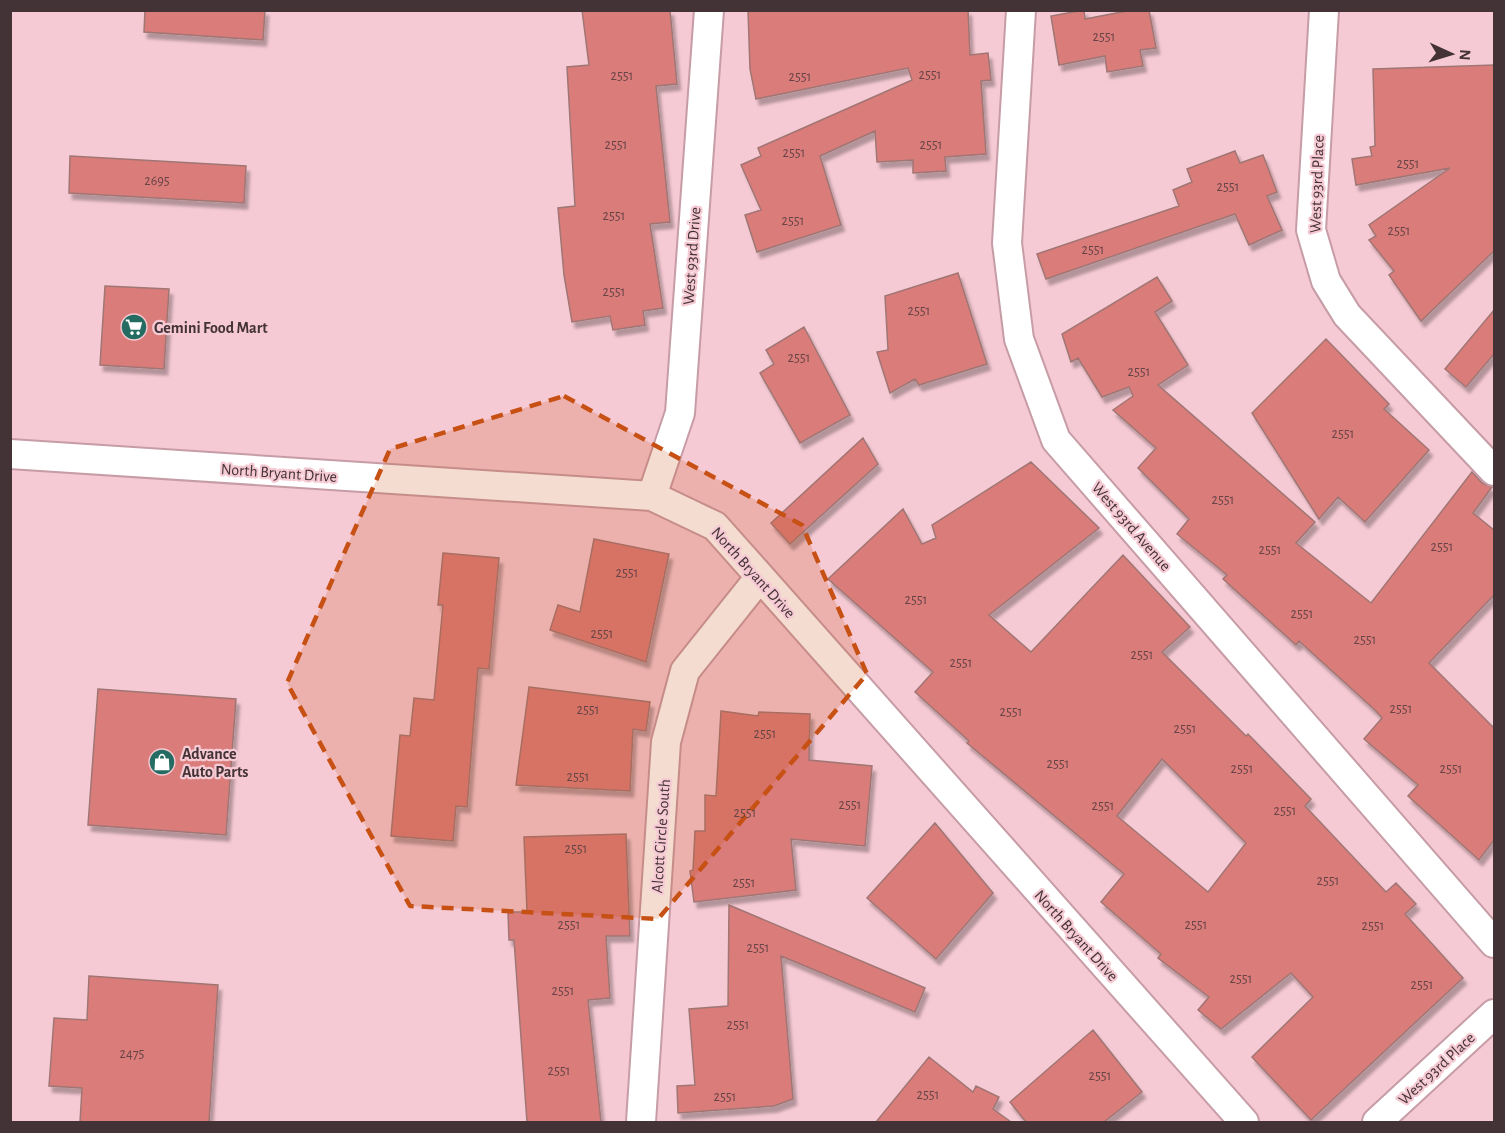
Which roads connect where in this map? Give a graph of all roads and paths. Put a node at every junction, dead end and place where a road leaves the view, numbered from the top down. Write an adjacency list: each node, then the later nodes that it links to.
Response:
1 (709, 10): 6 (street, West 93rd Drive)
2 (1022, 10): 8 (street, West 93rd Avenue)
3 (1324, 10): 5 (street, West 93rd Place)
4 (10, 454): 6 (street, North Bryant Drive)
5 (1494, 471)
6 (651, 496): 7 (street, North Bryant Drive)
7 (760, 577): 10 (street, Alcott Circle South); 11 (street, North Bryant Drive)
8 (1494, 943)
9 (1494, 1014): 12 (street, West 93rd Place)
10 (640, 1122)
11 (1244, 1122)
12 (1377, 1122)

